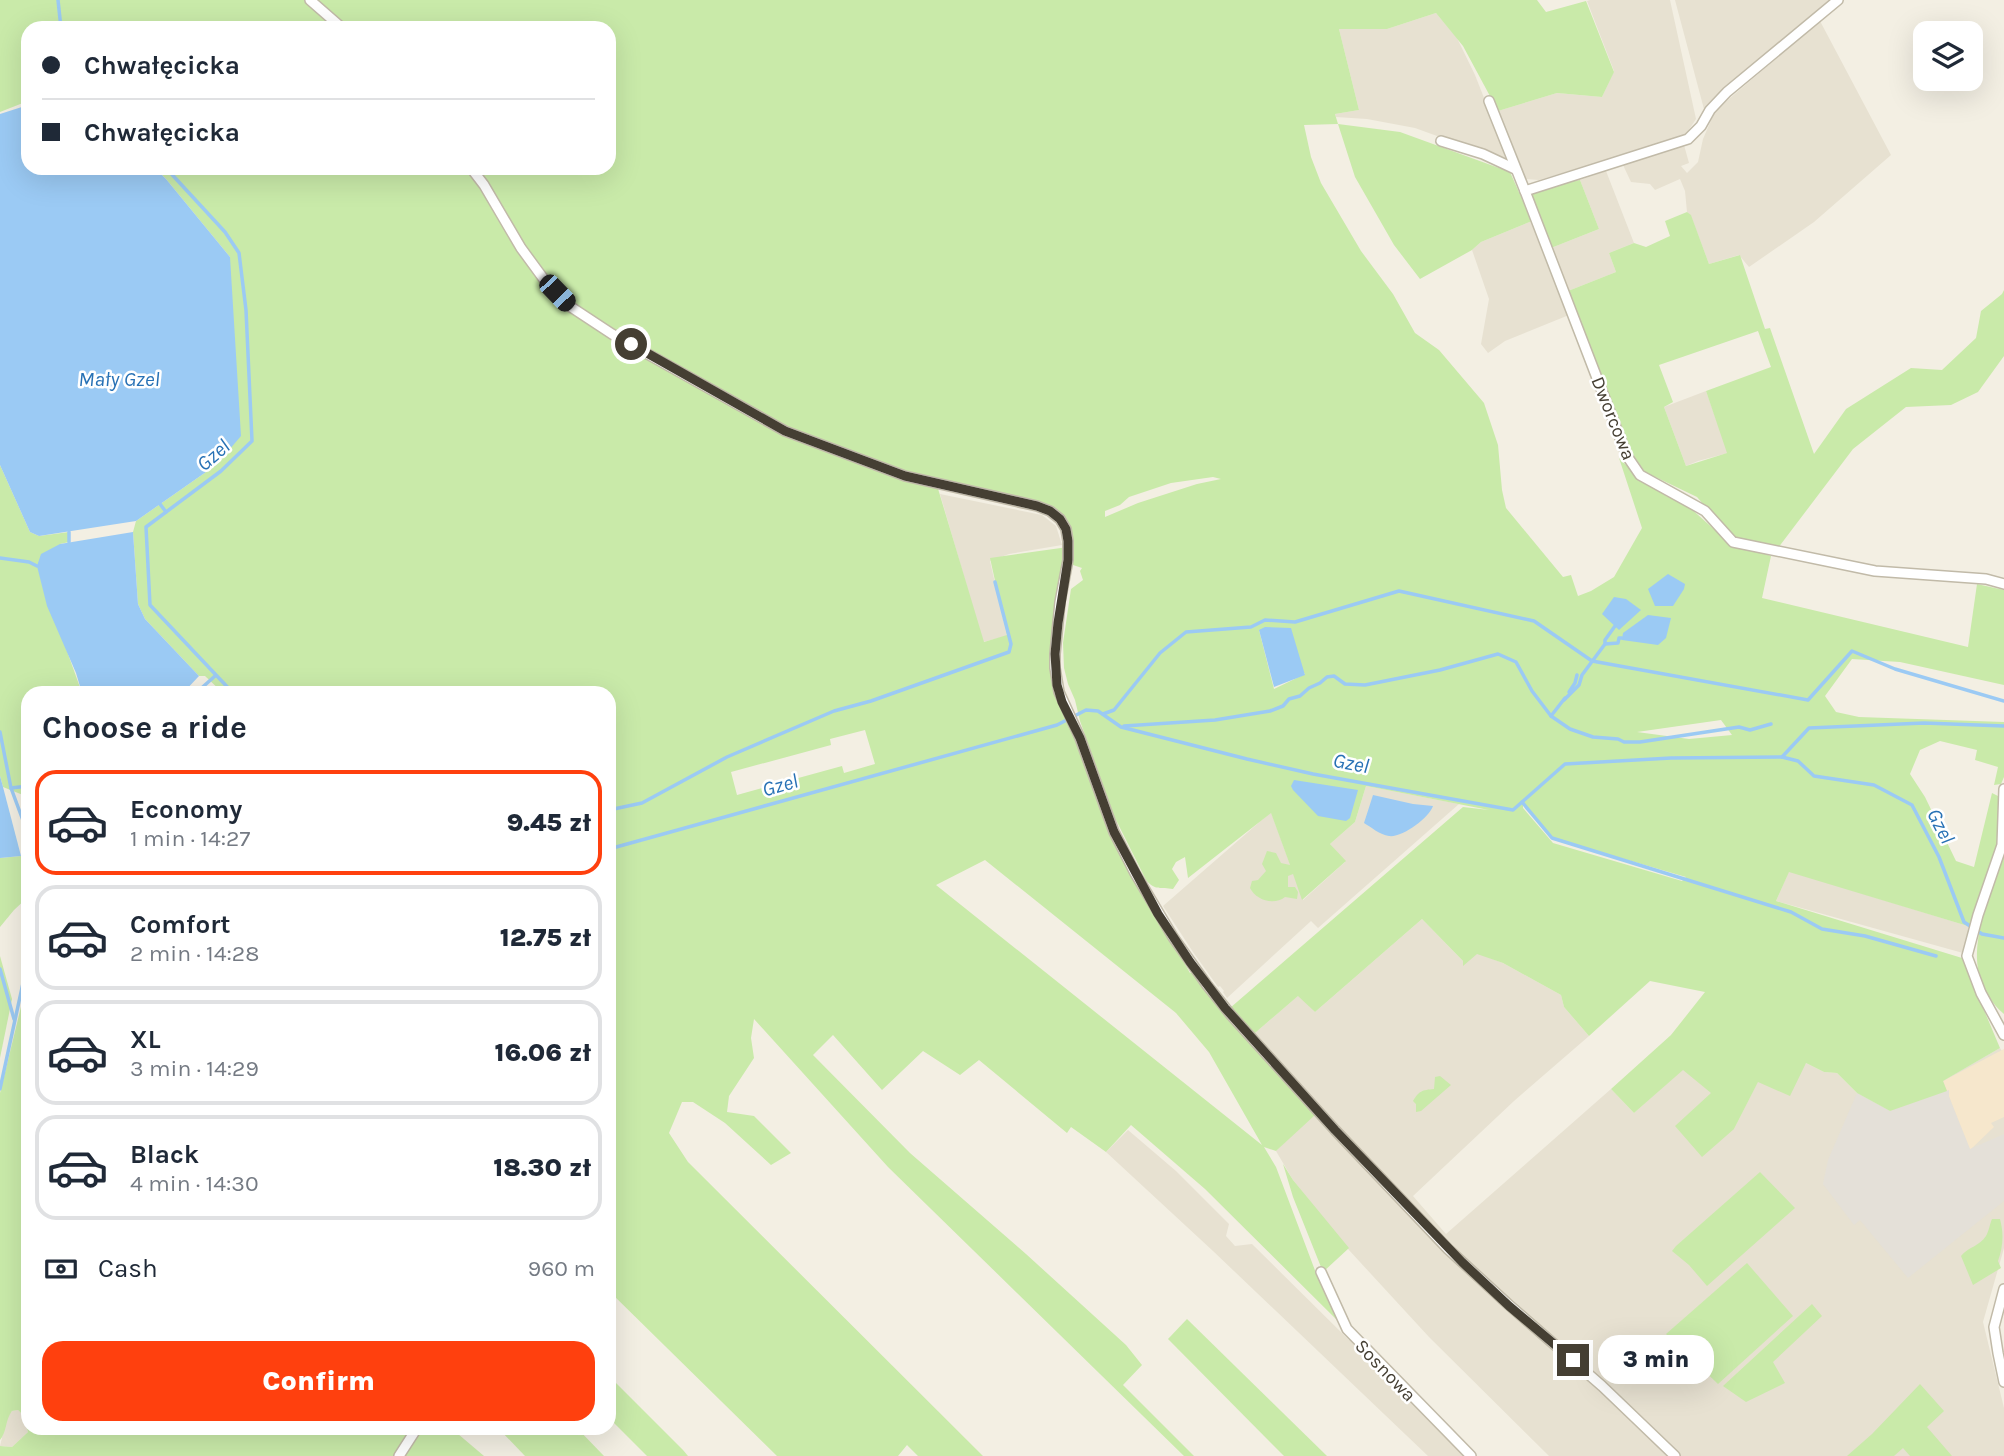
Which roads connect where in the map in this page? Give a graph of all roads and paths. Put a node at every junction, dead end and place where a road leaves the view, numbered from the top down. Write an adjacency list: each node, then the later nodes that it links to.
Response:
1 (310, 0): 3 (street)
2 (1838, 0): 8 (street)
3 (334, 21)
4 (1489, 101): 6 (street, Dworcowa)
5 (1441, 141): 6 (street)
6 (1515, 169): 8 (street, Dworcowa)
7 (476, 175): 18 (street)
8 (1525, 191): 9 (street, Dworcowa)
9 (2004, 584)
10 (2004, 789): 11 (street)
11 (2004, 1035)
12 (1321, 1272): 17 (street, Sosnowa)
13 (2004, 1289): 14 (street)
14 (2004, 1382)
15 (412, 1435): 16 (street)
16 (399, 1456)
17 (1471, 1456)
18 (1675, 1456)

